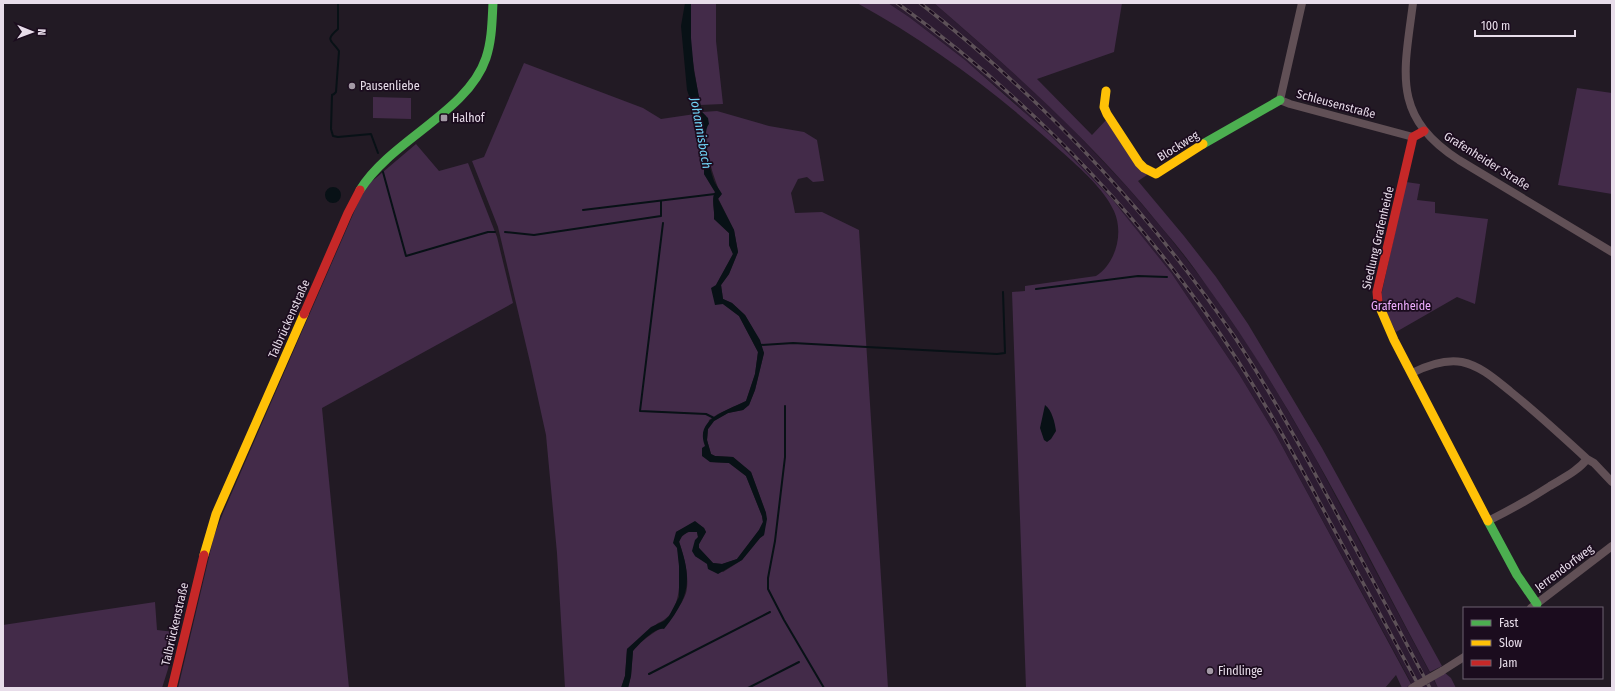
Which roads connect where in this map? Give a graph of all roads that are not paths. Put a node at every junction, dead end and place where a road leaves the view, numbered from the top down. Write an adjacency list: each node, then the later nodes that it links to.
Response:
1 (493, 3): 16 (main road, Talbrückenstraße)
2 (1302, 3): 5 (street, Schleusenstraße)
3 (1412, 3): 6 (street, Grafenheider Straße)
4 (1106, 91): 5 (main road, Blockweg)
5 (1280, 100): 7 (street, Schleusenstraße)
6 (1424, 131): 7 (main road); 8 (street, Grafenheider Straße)
7 (1413, 137): 9 (main road, Siedlung Grafenheide)
8 (1612, 252)
9 (1412, 373): 10 (street); 12 (main road, Siedlung Grafenheide)
10 (1587, 459): 11 (street); 12 (street)
11 (1612, 482)
12 (1488, 521): 14 (main road, Siedlung Grafenheide)
13 (1612, 546): 14 (street, Jerrendorfweg)
14 (1534, 606)
15 (1463, 658): 17 (street, bridge)
16 (172, 688)
17 (1412, 688)

